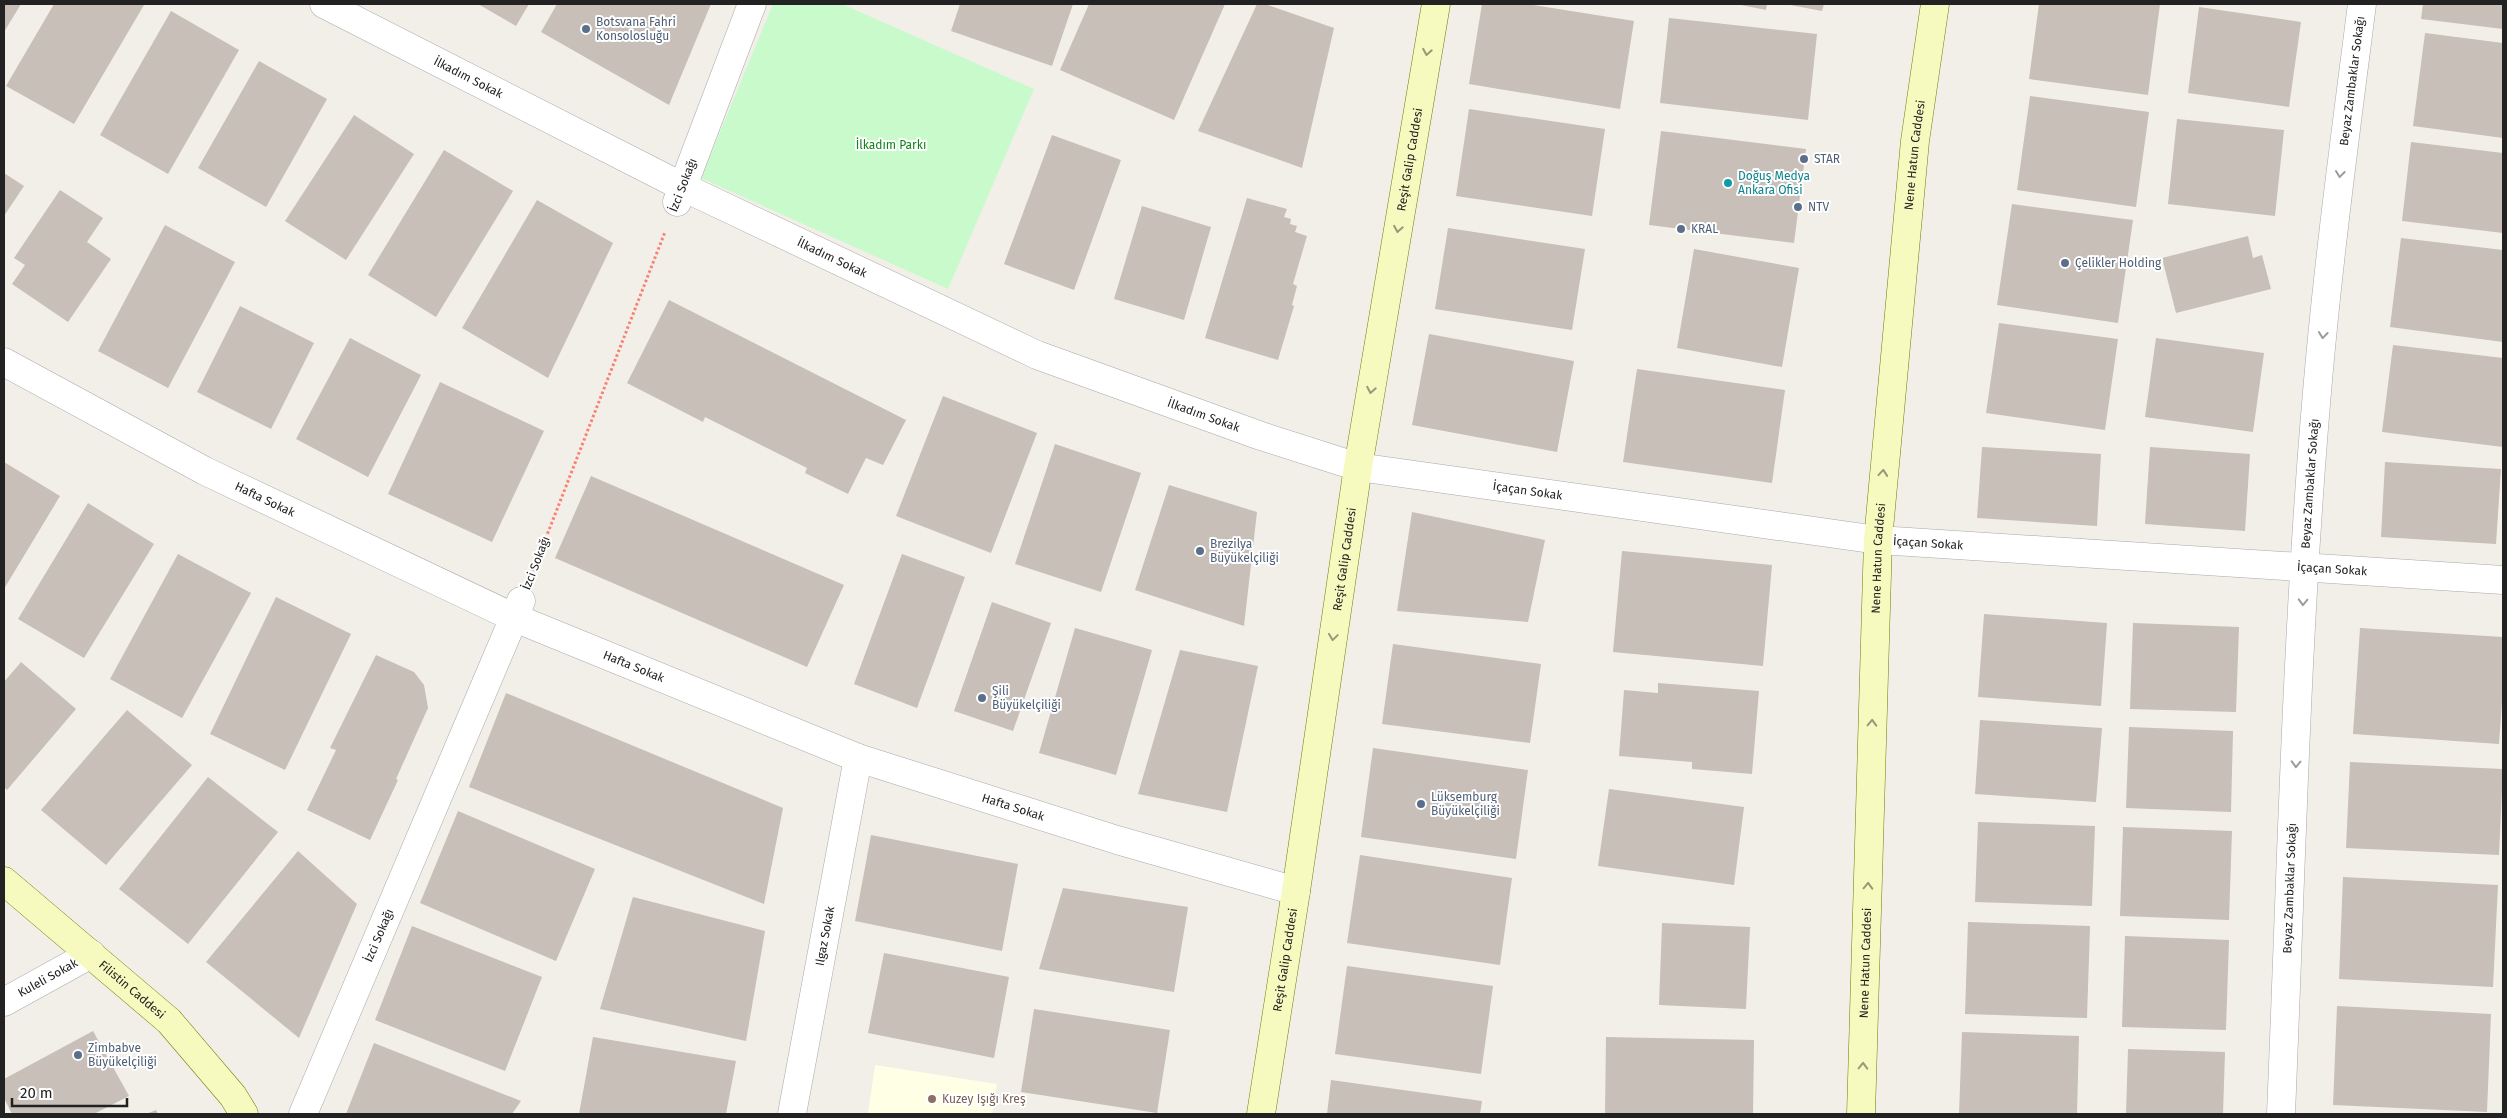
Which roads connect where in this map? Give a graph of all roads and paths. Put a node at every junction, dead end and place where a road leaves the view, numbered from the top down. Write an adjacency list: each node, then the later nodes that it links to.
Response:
1 (324, 4): 6 (street, İlkadım Sokak)
2 (752, 4): 6 (street, İzci Sokağı)
3 (1436, 4): 8 (main road, Reşit Galip Caddesi, one-way to 8)
4 (1935, 4): 9 (main road, Nene Hatun Caddesi, one-way to 4)
5 (2362, 4): 10 (street, Beyaz Zambaklar Sokağı, one-way to 10)
6 (680, 194): 8 (street, İlkadım Sokak); 12 (path, İzci Sokağı)
7 (4, 362): 12 (street, Hafta Sokak)
8 (1358, 467): 9 (street, İçaçan Sokak); 15 (main road, Reşit Galip Caddesi, one-way to 15)
9 (1878, 540): 10 (street, İçaçan Sokak); 22 (main road, Nene Hatun Caddesi, one-way to 9)
10 (2304, 566): 11 (street, İçaçan Sokak); 23 (street, Beyaz Zambaklar Sokağı, one-way to 23)
11 (2503, 580)
12 (518, 609): 13 (street, Hafta Sokak); 19 (street, İzci Sokağı)
13 (858, 758): 15 (street, Hafta Sokak); 20 (street, Ilgaz Sokak)
14 (4, 881): 16 (main road, Filistin Caddesi)
15 (1296, 891): 21 (main road, Reşit Galip Caddesi)
16 (91, 954): 17 (street, Kuleli Sokak); 18 (main road, Filistin Caddesi)
17 (4, 1002)
18 (244, 1114)
19 (303, 1114)
20 (792, 1114)
21 (1261, 1114)
22 (1861, 1114)
23 (2282, 1114)

